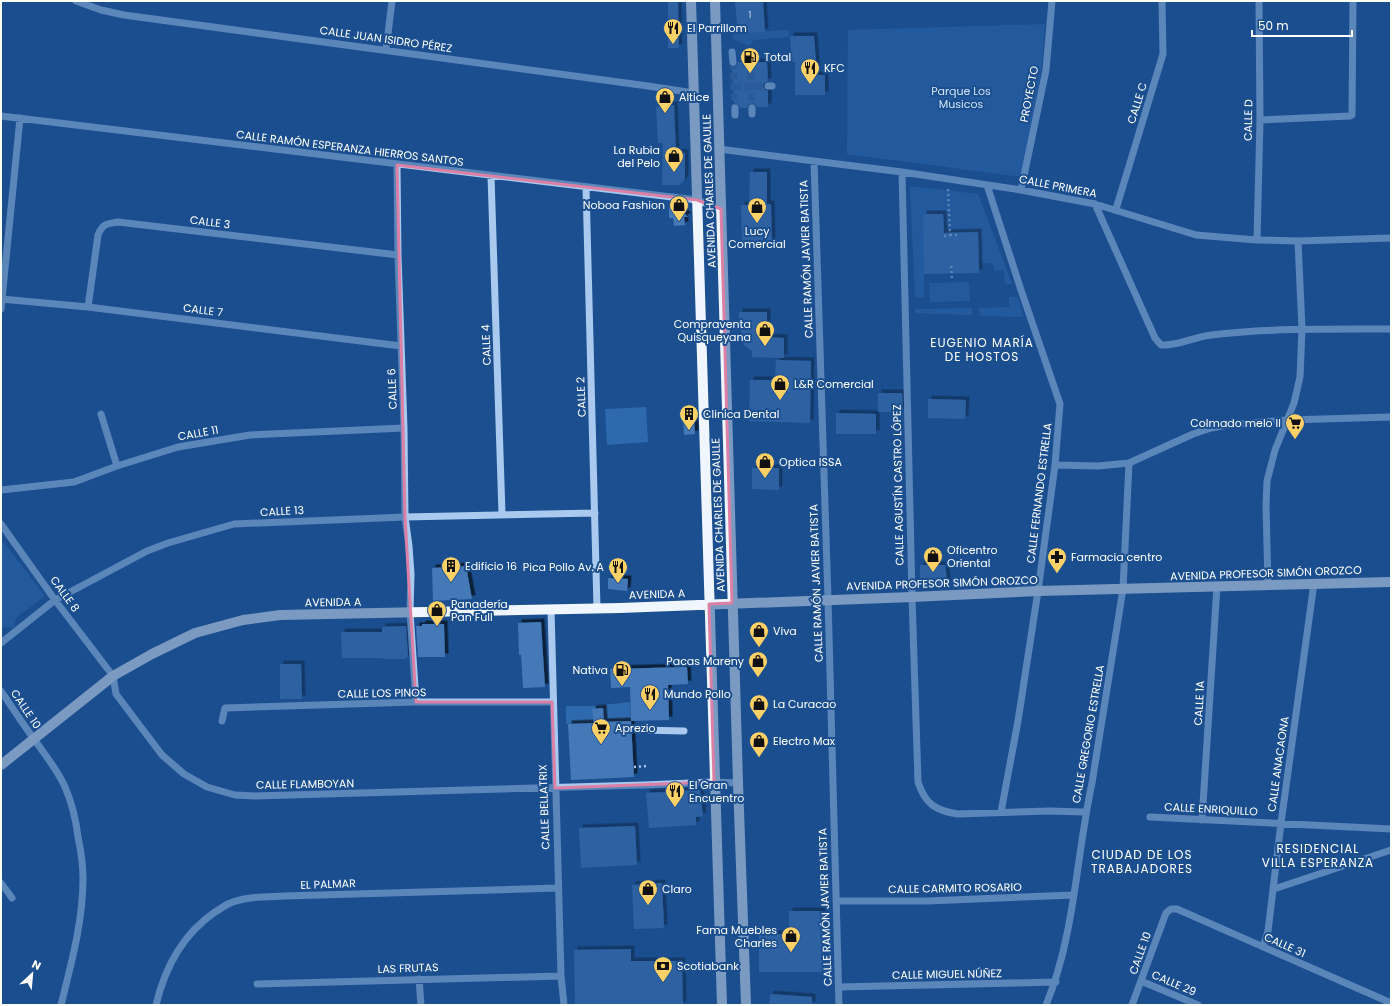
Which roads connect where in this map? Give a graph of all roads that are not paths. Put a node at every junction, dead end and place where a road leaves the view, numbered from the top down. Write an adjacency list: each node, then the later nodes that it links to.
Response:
1 (76, 1): 9 (street, CALLE JUAN ISIDRO PÉREZ)
2 (392, 1): 9 (street)
3 (691, 1): 14 (main road, AVENIDA CHARLES DE GAULLE)
4 (715, 1): 18 (main road, AVENIDA CHARLES DE GAULLE)
5 (1052, 1): 25 (street, PROYECTO)
6 (1162, 1): 29 (street, CALLE C)
7 (1259, 1): 17 (street, CALLE D)
8 (1353, 1): 17 (street)
9 (386, 50): 14 (street, CALLE JUAN ISIDRO PÉREZ)
10 (732, 52): 12 (street)
11 (750, 52): 13 (street)
12 (733, 62)
13 (750, 62)
14 (694, 93): 26 (main road, AVENIDA CHARLES DE GAULLE)
15 (1, 116): 16 (street, CALLE RAMÓN ESPERANZA HIERROS SANTOS)
16 (20, 118): 20 (street, CALLE RAMÓN ESPERANZA HIERROS SANTOS); 34 (street)
17 (1260, 120): 31 (street, CALLE D)
18 (719, 149): 19 (street, CALLE PRIMERA); 28 (main road, AVENIDA CHARLES DE GAULLE)
19 (814, 161): 21 (street, CALLE PRIMERA); 59 (street, CALLE RAMÓN JAVIER BATISTA)
20 (397, 165): 22 (street, CALLE RAMÓN ESPERANZA HIERROS SANTOS); 33 (street, CALLE 6)
21 (902, 172): 23 (street, CALLE PRIMERA); 58 (street, CALLE AGUSTÍN CASTRO LÓPEZ)
22 (491, 176): 24 (street, CALLE RAMÓN ESPERANZA HIERROS SANTOS); 49 (street, CALLE 4)
23 (987, 185): 25 (street, CALLE PRIMERA); 45 (street, CALLE FERNANDO ESTRELLA)
24 (586, 186): 26 (street, CALLE RAMÓN ESPERANZA HIERROS SANTOS); 48 (street, CALLE 2)
25 (1021, 190): 27 (street, CALLE PRIMERA)
26 (697, 200): 28 (street, CALLE RAMÓN ESPERANZA HIERROS SANTOS); 61 (main road, AVENIDA CHARLES DE GAULLE)
27 (1095, 204): 29 (street, CALLE PRIMERA); 38 (street)
28 (721, 209): 62 (main road, AVENIDA CHARLES DE GAULLE)
29 (1116, 209): 31 (street, CALLE PRIMERA)
30 (1391, 238): 32 (street, CALLE PRIMERA)
31 (1258, 240): 32 (street, CALLE PRIMERA)
32 (1298, 241): 38 (street)
33 (398, 255): 35 (street, CALLE 3); 39 (street, CALLE 6)
34 (2, 299): 35 (street, CALLE 7); 36 (street)
35 (88, 307): 39 (street, CALLE 7)
36 (1, 308)
37 (1391, 328): 38 (street)
38 (1302, 329): 42 (street)
39 (401, 346): 43 (street, CALLE 6)
40 (100, 414): 46 (street)
41 (1391, 417): 42 (street)
42 (1287, 420): 44 (street); 54 (street)
43 (404, 428): 46 (street, CALLE 11); 50 (street, CALLE 6)
44 (1129, 463): 45 (street); 56 (street, CALLE GREGORIO ESTRELLA)
45 (1055, 465): 57 (street, CALLE FERNANDO ESTRELLA)
46 (118, 466): 47 (street, CALLE 11)
47 (1, 490)
48 (595, 513): 49 (street, CALLE 13); 64 (street, CALLE 2)
49 (502, 514): 50 (street, CALLE 13)
50 (405, 517): 60 (street, CALLE 13); 65 (street, CALLE 6)
51 (1, 524): 60 (street, CALLE 8)
52 (1391, 582): 53 (main road, AVENIDA PROFESOR SIMÓN OROZCO)
53 (1314, 584): 54 (main road, AVENIDA PROFESOR SIMÓN OROZCO); 83 (street, CALLE ANACAONA)
54 (1268, 585): 55 (main road, AVENIDA PROFESOR SIMÓN OROZCO)
55 (1217, 586): 56 (main road, AVENIDA PROFESOR SIMÓN OROZCO); 82 (street, CALLE 1A)
56 (1123, 589): 57 (main road, AVENIDA PROFESOR SIMÓN OROZCO); 80 (street, CALLE GREGORIO ESTRELLA)
57 (1038, 591): 58 (main road, AVENIDA PROFESOR SIMÓN OROZCO); 79 (street, CALLE FERNANDO ESTRELLA)
58 (912, 597): 59 (main road, AVENIDA PROFESOR SIMÓN OROZCO); 79 (street, CALLE AGUSTÍN CASTRO LÓPEZ)
59 (828, 599): 62 (main road, AVENIDA PROFESOR SIMÓN OROZCO); 91 (street, CALLE RAMÓN JAVIER BATISTA)
60 (55, 600): 66 (street, CALLE 13); 67 (street, CALLE 8)
61 (709, 604): 62 (main road, AVENIDA PROFESOR SIMÓN OROZCO); 64 (main road, AVENIDA A); 76 (main road, AVENIDA CHARLES DE GAULLE)
62 (732, 604): 77 (main road, AVENIDA CHARLES DE GAULLE)
63 (551, 608): 64 (main road, AVENIDA A); 65 (main road, AVENIDA A); 70 (street, CALLE BELLATRIX)
64 (597, 608)
65 (410, 612): 67 (main road, AVENIDA A); 69 (street, CALLE 6)
66 (1, 643)
67 (113, 676): 74 (main road, AVENIDA A); 78 (street, CALLE FLAMBOYAN)
68 (1, 691): 74 (street, CALLE 10)
69 (416, 702): 70 (street, CALLE LOS PINOS); 71 (street, CALLE LOS PINOS)
70 (552, 702): 78 (street, CALLE BELLATRIX)
71 (222, 721)
72 (639, 730): 73 (street)
73 (684, 731)
74 (34, 739): 75 (main road, AVENIDA A); 101 (street, CALLE 10)
75 (1, 764)
76 (714, 782): 77 (street, CALLE FLAMBOYAN); 78 (street, CALLE FLAMBOYAN); 105 (main road, AVENIDA CHARLES DE GAULLE)
77 (738, 783): 106 (main road, AVENIDA CHARLES DE GAULLE)
78 (555, 788): 87 (street, CALLE BELLATRIX)
79 (1001, 812): 80 (street, CALLE AGUSTÍN CASTRO LÓPEZ)
80 (1085, 812): 89 (street, CALLE GREGORIO ESTRELLA)
81 (1150, 817): 82 (street, CALLE ENRIQUILLO)
82 (1202, 820): 83 (street, CALLE ENRIQUILLO)
83 (1281, 823): 84 (street, CALLE ENRIQUILLO); 88 (street, CALLE ANACAONA)
84 (1391, 828)
85 (1391, 850): 88 (street)
86 (1, 883): 90 (street)
87 (558, 888): 94 (street, CALLE BELLATRIX); 102 (street, EL PALMAR)
88 (1274, 889): 93 (street, CALLE ANACAONA)
89 (1074, 895): 91 (street, CALLE CARMITO ROSARIO); 97 (street, CALLE GREGORIO ESTRELLA)
90 (12, 898)
91 (836, 901): 99 (street, CALLE RAMÓN JAVIER BATISTA)
92 (1171, 910): 93 (street, CALLE 31); 96 (street, CALLE 10)
93 (1262, 947): 100 (street, CALLE 31)
94 (560, 976): 95 (street, LAS FRUTAS); 104 (street, CALLE BELLATRIX)
95 (419, 979): 98 (street, LAS FRUTAS); 103 (street)
96 (1141, 981): 109 (street, CALLE 10); 110 (street, CALLE 29)
97 (1056, 982): 99 (street, CALLE MIGUEL NÚÑEZ); 108 (street, CALLE GREGORIO ESTRELLA)
98 (257, 984)
99 (839, 987): 107 (street, CALLE RAMÓN JAVIER BATISTA)
100 (1391, 1003)
101 (61, 1005)
102 (156, 1005)
103 (421, 1005)
104 (564, 1005)
105 (722, 1005)
106 (746, 1005)
107 (839, 1005)
108 (1046, 1005)
109 (1132, 1005)
110 (1198, 1005)

